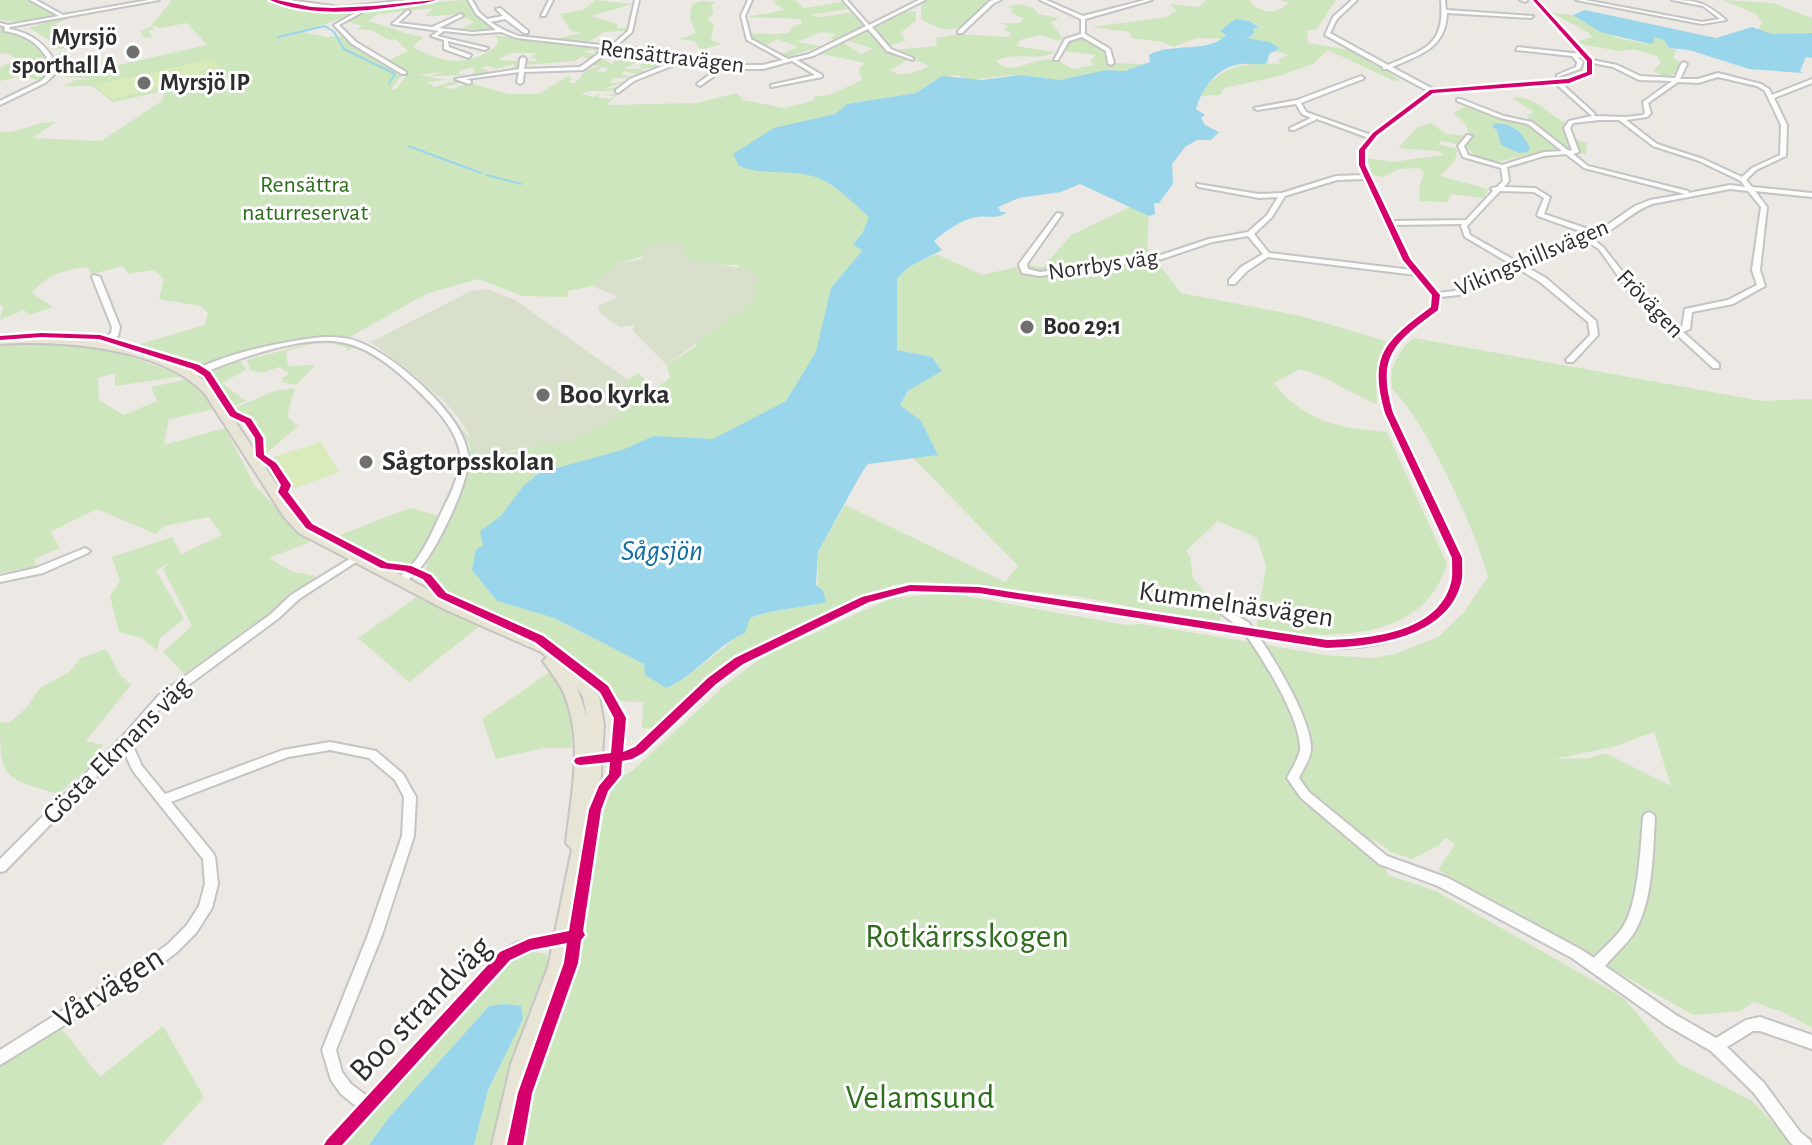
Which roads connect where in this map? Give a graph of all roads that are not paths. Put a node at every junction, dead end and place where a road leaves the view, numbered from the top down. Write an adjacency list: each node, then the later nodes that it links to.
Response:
1 (32, 0): 27 (street)
2 (157, 0): 27 (street)
3 (277, 0): 23 (street)
4 (426, 0): 23 (street)
5 (481, 0): 21 (street)
6 (551, 0): 29 (street)
7 (637, 0): 45 (street)
8 (750, 0): 54 (street)
9 (845, 0): 36 (street)
10 (923, 0): 36 (street, Rensättravägen)
11 (999, 0): 41 (street)
12 (1042, 0): 32 (street)
13 (1150, 0): 32 (street)
14 (1354, 0): 58 (street)
15 (1443, 0): 26 (street)
16 (1535, 0): 50 (street)
17 (1578, 0): 18 (street)
18 (1674, 0)
19 (1760, 0): 22 (street)
20 (1783, 0): 22 (street)
21 (470, 1): 33 (street, Rensättravägen)
22 (1769, 1)
23 (365, 7): 60 (street)
24 (498, 9): 30 (street)
25 (408, 11): 37 (street)
26 (1445, 11): 31 (street); 58 (street)
27 (62, 15): 35 (street)
28 (461, 15): 37 (street)
29 (543, 15)
30 (506, 17): 33 (street); 40 (street)
31 (1531, 17)
32 (1083, 18): 42 (street)
33 (486, 21): 39 (street, Rensättravägen)
34 (0, 24): 35 (street)
35 (20, 27): 74 (street)
36 (871, 27): 52 (street); 54 (street, Rensättravägen)
37 (433, 28): 38 (street)
38 (443, 30): 39 (street); 43 (street)
39 (500, 31): 45 (street, Rensättravägen)
40 (526, 32)
41 (960, 32)
42 (1083, 35): 53 (street); 55 (street)
43 (446, 39): 44 (street); 48 (street)
44 (485, 48)
45 (610, 48): 49 (street, Rensättravägen); 59 (street)
46 (1518, 49): 47 (street)
47 (1573, 54): 50 (street); 62 (street)
48 (469, 56)
49 (687, 58): 57 (street, Rensättravägen); 69 (street)
50 (1587, 58): 62 (street); 63 (street)
51 (523, 59): 59 (street)
52 (911, 59)
53 (1056, 59)
54 (791, 60): 57 (street, Rensättravägen); 68 (street)
55 (1111, 63)
56 (1684, 64): 63 (street)
57 (723, 67): 67 (street)
58 (1385, 68): 70 (street)
59 (521, 71): 65 (street); 66 (street)
60 (404, 73)
61 (1361, 78): 73 (street)
62 (1557, 80): 70 (street); 76 (street)
63 (1677, 80): 71 (street); 78 (street)
64 (1812, 81): 71 (street)
65 (469, 82)
66 (520, 82)
67 (700, 84)
68 (773, 86)
69 (618, 91)
70 (1432, 91): 81 (street)
71 (1770, 98): 85 (street)
72 (1459, 100): 82 (street)
73 (1298, 102): 75 (street); 77 (street)
74 (0, 103)
75 (1257, 108)
76 (1593, 115): 78 (street); 82 (street)
77 (1315, 118): 79 (street); 81 (street)
78 (1621, 119): 85 (street)
79 (1292, 129)
80 (1469, 136): 83 (street)
81 (1372, 137): 84 (street)
82 (1564, 153): 83 (street); 88 (street)
83 (1504, 167): 87 (street)
84 (1368, 177): 89 (street); 93 (street)
85 (1745, 184): 88 (street, Vikingshillsvägen); 90 (street, Vikingshillsvägen); 103 (street)
86 (1199, 185): 89 (street)
87 (1494, 189): 92 (street); 95 (street)
88 (1690, 193): 95 (street, Vikingshillsvägen)
89 (1283, 195): 94 (street)
90 (1812, 195)
91 (1059, 214): 94 (street, Norrbys väg)
92 (1466, 222): 93 (street); 98 (street)
93 (1388, 223): 99 (street)
94 (1250, 234): 97 (street)
95 (1598, 235): 96 (street, Vikingshillsvägen)
96 (1588, 239): 98 (street, Vikingshillsvägen); 103 (street, Frövägen)
97 (1267, 255): 99 (street); 101 (street)
98 (1515, 263): 102 (street, Vikingshillsvägen); 106 (street)
99 (1415, 273): 102 (street)
100 (96, 277): 105 (street)
101 (1232, 282)
102 (1436, 295): 114 (street, Kummelnäsvägen)
103 (1676, 332): 107 (street, Frövägen)
104 (0, 341): 105 (main road)
105 (102, 344): 108 (main road)
106 (1570, 360)
107 (1716, 366)
108 (191, 375): 110 (main road); 112 (street)
109 (85, 551): 111 (street)
110 (356, 558): 112 (main road); 115 (street, Gösta Ekmans väg)
111 (0, 579)
112 (400, 581): 116 (main road)
113 (1219, 607): 114 (street)
114 (1250, 634): 116 (street, Kummelnäsvägen); 121 (street, Kummelnäsvägen)
115 (125, 741): 117 (street, Vårvägen); 119 (street, Gösta Ekmans väg)
116 (588, 760): 120 (main road)
117 (165, 799): 124 (street, Vårvägen); 125 (street)
118 (1649, 817): 121 (street)
119 (0, 867)
120 (566, 931): 125 (street, Boo strandväg); 127 (main road)
121 (1596, 967): 123 (street, Kummelnäsvägen)
122 (1812, 1042): 123 (street)
123 (1716, 1046): 128 (street, Kummelnäsvägen)
124 (0, 1058)
125 (367, 1106): 126 (street, Boo strandväg)
126 (332, 1145)
127 (503, 1145)
128 (1805, 1145)

